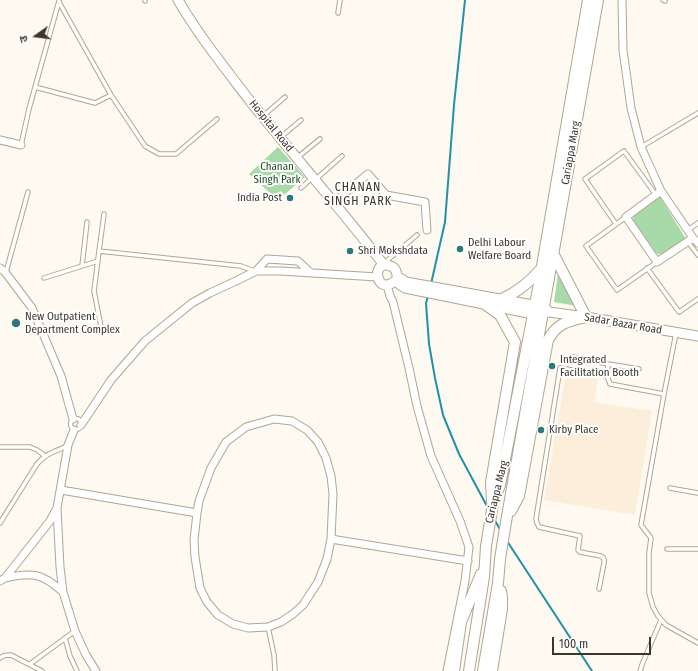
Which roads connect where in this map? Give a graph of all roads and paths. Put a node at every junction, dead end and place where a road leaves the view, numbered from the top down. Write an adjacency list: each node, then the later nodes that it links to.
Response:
1 (178, 0): 12 (street, Hospital Road)
2 (340, 0): 7 (lane)
3 (588, 0): 21 (main road, Cariappa Marg)
4 (598, 0): 21 (main road, Cariappa Marg)
5 (622, 0): 19 (street)
6 (59, 1): 8 (lane); 9 (lane)
7 (338, 13)
8 (35, 87): 9 (lane); 18 (lane)
9 (111, 95): 13 (lane)
10 (285, 97): 12 (lane)
11 (698, 113): 19 (lane)
12 (263, 117): 15 (street, Hospital Road)
13 (217, 119)
14 (301, 120): 15 (lane)
15 (280, 138): 22 (street, Hospital Road)
16 (320, 138): 22 (lane)
17 (0, 140): 18 (street)
18 (21, 145)
19 (641, 148): 26 (street)
20 (342, 156): 23 (lane)
21 (566, 157): 38 (main road, Cariappa Marg); 45 (main road, Cariappa Marg)
22 (297, 158): 23 (street, Hospital Road)
23 (314, 178): 24 (lane); 27 (street, Hospital Road)
24 (301, 188)
25 (28, 192): 46 (lane)
26 (658, 193): 29 (street); 32 (lane); 34 (street)
27 (334, 202): 33 (street); 42 (street, Hospital Road)
28 (104, 214): 37 (lane)
29 (626, 217): 32 (lane); 41 (street)
30 (87, 222): 43 (lane)
31 (698, 223): 34 (lane)
32 (616, 224): 44 (lane)
33 (427, 230)
34 (688, 230): 36 (street)
35 (416, 235): 42 (lane)
36 (693, 241): 39 (lane); 41 (street)
37 (99, 251): 40 (lane); 47 (lane)
38 (553, 253): 56 (main road, Cariappa Marg); 57 (main road)
39 (698, 255)
40 (98, 261): 43 (lane); 58 (lane)
41 (657, 262): 44 (lane)
42 (383, 264): 49 (street); 51 (street)
43 (82, 266): 50 (lane)
44 (647, 268): 54 (lane)
45 (541, 269): 53 (main road); 56 (main road, Cariappa Marg)
46 (3, 270): 66 (street)
47 (256, 271): 48 (street); 48 (street); 67 (street)
48 (311, 273): 49 (street)
49 (377, 276): 51 (street)
50 (44, 278)
51 (393, 281): 52 (street); 83 (street)
52 (441, 292): 53 (street); 55 (street)
53 (502, 299): 56 (street)
54 (698, 299)
55 (486, 305): 56 (street); 75 (main road)
56 (541, 310): 57 (street, Sadar Bazar Road); 75 (main road, Cariappa Marg); 78 (main road, Cariappa Marg)
57 (586, 317): 59 (street, Sadar Bazar Road); 78 (main road)
58 (102, 332)
59 (676, 333): 60 (street, Sadar Bazar Road); 65 (lane)
60 (698, 336)
61 (573, 357): 62 (lane)
62 (608, 364): 63 (lane); 64 (lane)
63 (639, 369)
64 (607, 376): 65 (lane); 87 (lane)
65 (664, 394): 89 (lane)
66 (73, 419): 67 (lane); 68 (lane)
67 (81, 424): 68 (lane)
68 (74, 430): 69 (street)
69 (68, 445): 71 (lane); 73 (street)
70 (0, 447): 71 (lane)
71 (45, 456): 79 (lane)
72 (670, 488): 74 (lane)
73 (61, 490): 76 (street); 77 (street)
74 (697, 492)
75 (493, 504): 84 (main road, Cariappa Marg)
76 (57, 508): 85 (street); 88 (street)
77 (197, 513): 80 (street); 90 (street)
78 (506, 522): 86 (main road, Cariappa Marg)
79 (0, 523)
80 (331, 539): 83 (street); 90 (street)
81 (698, 548): 82 (lane)
82 (667, 549)
83 (468, 561): 100 (street)
84 (485, 565): 101 (main road); 102 (main road, Cariappa Marg)
85 (2, 579): 88 (street)
86 (498, 584): 103 (main road, Cariappa Marg); 104 (main road)
87 (599, 589)
88 (63, 592): 91 (street)
89 (661, 620): 93 (lane); 105 (lane)
90 (268, 627): 99 (lane)
91 (75, 630): 92 (lane); 98 (street)
92 (65, 638): 95 (lane); 97 (lane)
93 (698, 643)
94 (0, 658): 95 (lane)
95 (30, 664): 96 (lane)
96 (42, 671)
97 (77, 671)
98 (96, 671)
99 (275, 671)
100 (447, 671)
101 (454, 671)
102 (469, 671)
103 (483, 671)
104 (492, 671)
105 (640, 671)

